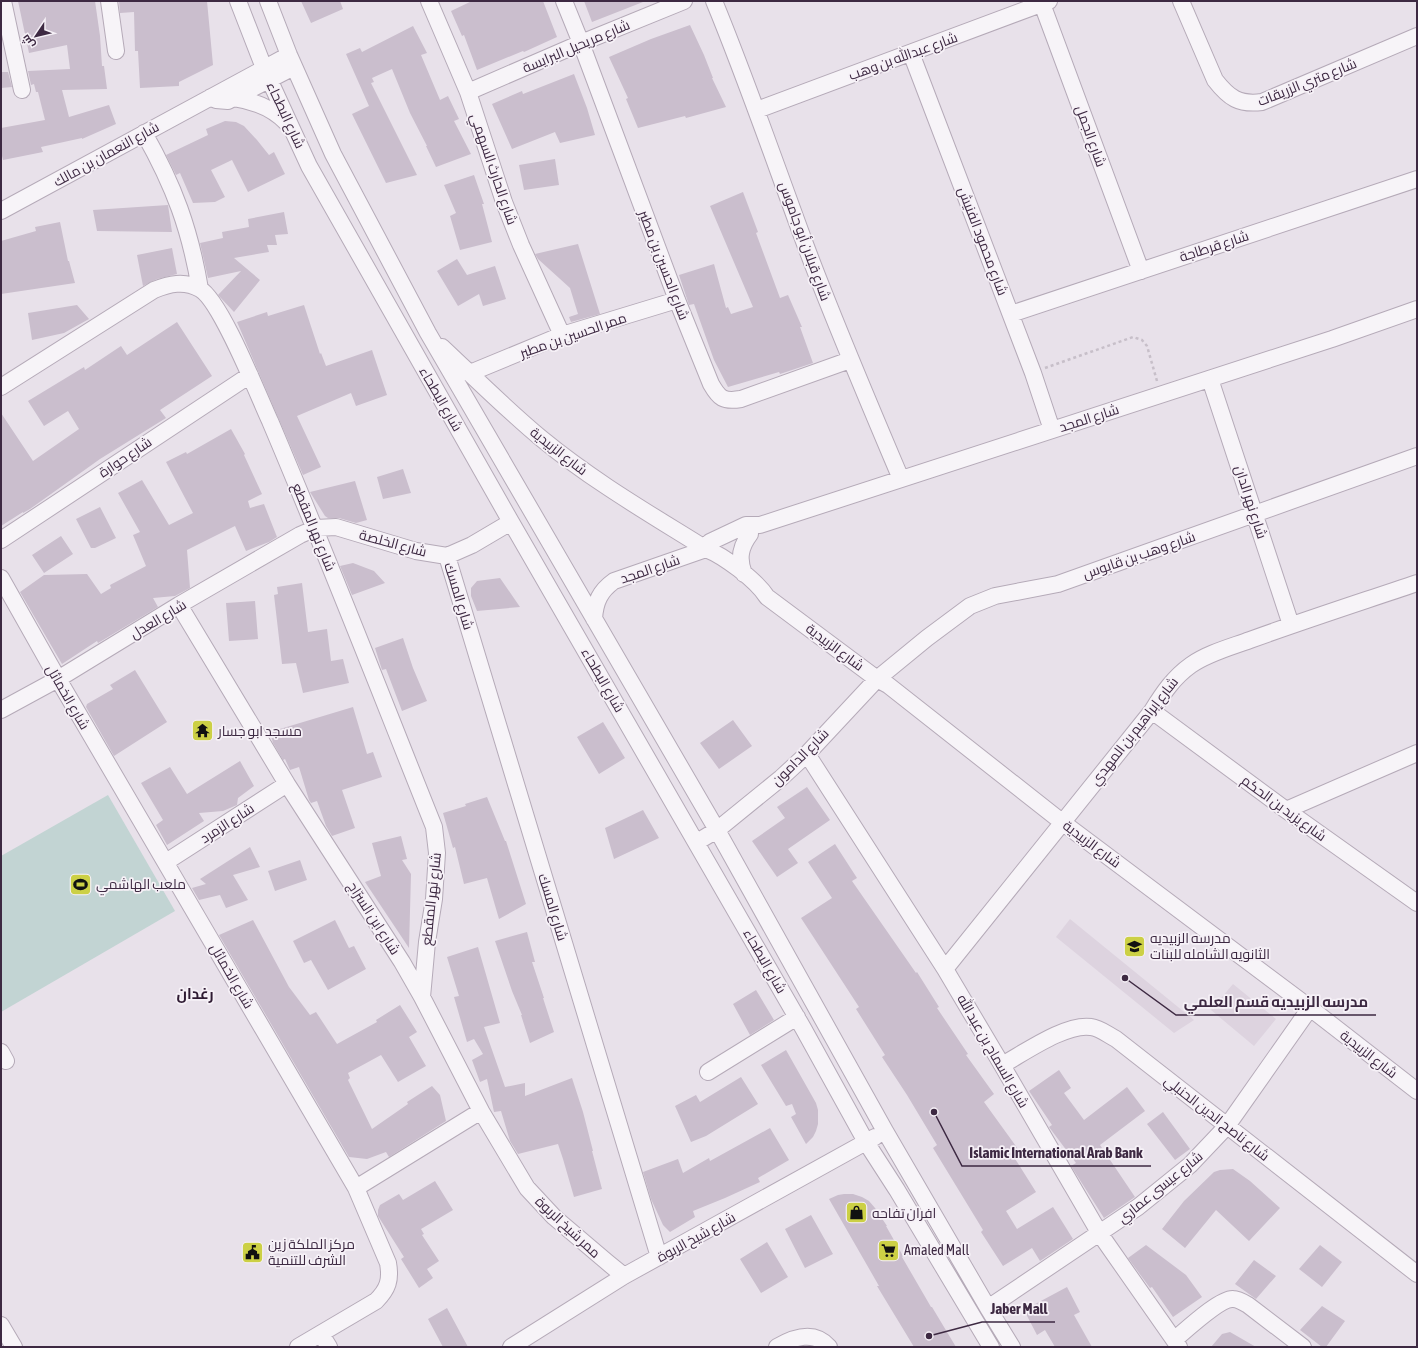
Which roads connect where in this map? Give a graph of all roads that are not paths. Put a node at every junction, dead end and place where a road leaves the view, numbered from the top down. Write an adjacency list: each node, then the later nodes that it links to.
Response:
1 (3, 1): 17 (street)
2 (108, 1): 13 (street)
3 (238, 1): 16 (street, شارع البطحاء)
4 (268, 1): 15 (street, شارع البطحاء)
5 (429, 1): 18 (street, شارع الحارث السهمي)
6 (564, 1): 12 (street, شارع الحسين بن مطير)
7 (684, 1): 12 (street, شارع مريحيل البرايسة)
8 (714, 1): 21 (street, شارع قبلان أبو جاموس)
9 (1181, 1): 11 (street, شارع متري الزريقات)
10 (1044, 2): 14 (street, شارع عبدالله بن وهب); 26 (street, شارع الجمل)
11 (1417, 36)
12 (581, 43): 18 (street, شارع مريحيل البرايسة); 28 (street, شارع الحسين بن مطير)
13 (116, 51)
14 (911, 53): 21 (street, شارع عبدالله بن وهب); 30 (street, شارع محمود الفنيش)
15 (292, 61): 16 (street, شارع النعمان بن مالك); 31 (street, شارع البطحاء)
16 (267, 74): 19 (street, شارع النعمان بن مالك); 20 (street, شارع النعمان بن مالك); 22 (street, شارع البطحاء)
17 (22, 90)
18 (468, 92): 32 (street, شارع الحارث السهمي)
19 (211, 96): 20 (street, شارع النعمان بن مالك); 23 (street, شارع النعمان بن مالك)
20 (234, 98): 22 (street)
21 (757, 110): 33 (street, شارع قبلان أبو جاموس)
22 (291, 126): 42 (street, شارع البطحاء)
23 (144, 134): 25 (street, شارع النعمان بن مالك); 27 (street)
24 (1417, 179): 26 (street, شارع قرطاجة)
25 (1, 211)
26 (1141, 271): 30 (street, شارع قرطاجة)
27 (200, 289): 35 (street, شارع نهر المقطع); 37 (street)
28 (677, 300): 32 (street, ممر الحسين بن مطير); 33 (street, شارع الحسين بن مطير)
29 (1417, 309): 36 (street, شارع المجد)
30 (1011, 314): 38 (street, شارع محمود الفنيش)
31 (428, 333): 34 (street, شارع الزبيدية); 55 (street, شارع البطحاء)
32 (562, 335): 34 (street, ممر الحسين بن مطير)
33 (850, 360): 40 (street, شارع قبلان أبو جاموس)
34 (470, 373): 45 (street, شارع الزبيدية)
35 (250, 375): 43 (street, شارع نهر المقطع); 47 (street, شارع حوارة)
36 (1210, 380): 38 (street, شارع المجد); 41 (street, شارع نهر الدان)
37 (1, 387)
38 (1052, 430): 40 (street, شارع المجد)
39 (1417, 456): 41 (street, شارع وهب بن قابوس)
40 (901, 479): 44 (street, شارع المجد)
41 (1255, 514): 56 (street, شارع نهر الدان); 57 (street, شارع وهب بن قابوس)
42 (511, 522): 49 (street, شارع الخلصة); 67 (street, شارع البطحاء)
43 (316, 528): 49 (street, شارع الخلصة); 54 (street, شارع العدل); 71 (street, شارع نهر المقطع)
44 (755, 530): 46 (street, شارع المجد); 48 (street, شارع المجد); 50 (street)
45 (680, 533): 46 (street); 48 (street, شارع الزبيدية)
46 (724, 536): 48 (street, شارع المجد)
47 (1, 540)
48 (706, 549): 50 (street, شارع الزبيدية); 53 (street, شارع الزبيدية); 55 (street, شارع المجد)
49 (447, 556): 83 (street, شارع المسك)
50 (744, 574): 53 (street, شارع الزبيدية)
51 (1, 578): 58 (street, شارع الخمائل)
52 (1417, 583): 56 (street, شارع إبراهيم بن المهدي)
53 (767, 597): 57 (street, شارع الزبيدية)
54 (180, 605): 58 (street, شارع العدل); 63 (street, شارع ابن السرّاج)
55 (594, 619): 66 (street, شارع البطحاء)
56 (1291, 625): 60 (street, شارع إبراهيم بن المهدي)
57 (877, 679): 62 (street, شارع الدامون); 65 (street, شارع الزبيدية)
58 (58, 680): 59 (street, شارع العدل); 68 (street, شارع الخمائل)
59 (1, 710)
60 (1152, 710): 64 (street, شارع يزيد بن الحكم); 65 (street, شارع إبراهيم بن المهدي)
61 (1417, 753): 64 (street)
62 (807, 754): 66 (street, شارع الدامون); 70 (street, شارع السماح بن عبد الله)
63 (287, 784): 68 (street, شارع الزمرد); 71 (street, شارع ابن السرّاج)
64 (1286, 810): 69 (street, شارع يزيد بن الحكم)
65 (1062, 822): 70 (street, شارع إبراهيم بن المهدي); 72 (street, شارع الزبيدية)
66 (717, 830): 67 (street, شارع الدامون); 79 (street, شارع البطحاء)
67 (697, 842): 73 (street, شارع البطحاء)
68 (166, 862): 81 (street, شارع الخمائل)
69 (1416, 900)
70 (945, 969): 74 (street, شارع السماح بن عبد الله)
71 (422, 997): 77 (street, شارع ابن السرّاج)
72 (1310, 1008): 76 (street, شارع الزبيدية); 78 (street, شارع عيسى عماري)
73 (797, 1017): 75 (street); 80 (street, شارع البطحاء)
74 (1002, 1065): 78 (street, شارع ناصح الدين الحنبلي); 82 (street, شارع السماح بن عبد الله)
75 (708, 1072)
76 (1417, 1091)
77 (481, 1111): 81 (street); 85 (street, ممر شيخ الربوة)
78 (1227, 1126): 82 (street, شارع عيسى عماري); 84 (street, شارع ناصح الدين الحنبلي)
79 (885, 1131): 80 (street, شارع شيخ الربوة); 86 (street, شارع البطحاء)
80 (866, 1142): 83 (street, شارع شيخ الربوة); 95 (street, شارع البطحاء)
81 (356, 1188): 88 (street, شارع الخمائل)
82 (1100, 1234): 86 (street, شارع عيسى عماري); 89 (street, شارع السماح بن عبد الله)
83 (659, 1258): 85 (street, شارع شيخ الربوة)
84 (1417, 1274)
85 (624, 1276): 92 (street, شارع شيخ الربوة)
86 (988, 1308): 96 (street, شارع البطحاء)
87 (1, 1325): 90 (street)
88 (325, 1340): 91 (street, شارع الخمائل)
89 (1176, 1344): 97 (street)
90 (14, 1347)
91 (298, 1347)
92 (510, 1347)
93 (777, 1347): 94 (street)
94 (829, 1347)
95 (991, 1347)
96 (1012, 1347)
97 (1303, 1347)

